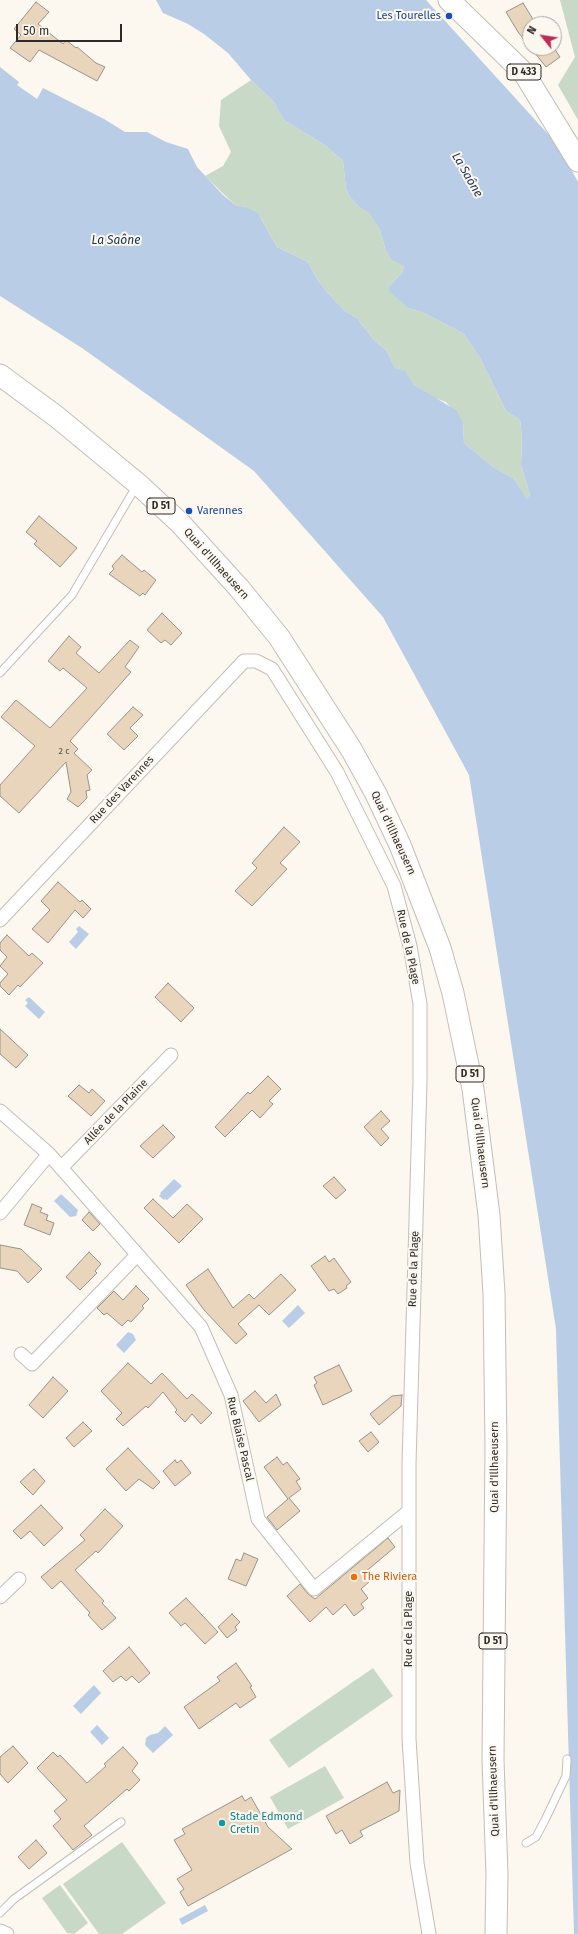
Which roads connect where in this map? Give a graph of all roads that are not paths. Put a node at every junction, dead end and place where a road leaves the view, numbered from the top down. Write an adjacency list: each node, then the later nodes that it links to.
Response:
1 (449, 0): 2 (main road, D 433)
2 (578, 161)
3 (0, 375): 4 (main road, Quai d'Illhaeusern / D 51)
4 (140, 480): 6 (lane); 25 (main road, Quai d'Illhaeusern / D 51)
5 (244, 661): 7 (street, Rue des Varennes); 15 (street, Rue de la Plage)
6 (0, 673)
7 (0, 920)
8 (171, 1055): 11 (street, Allée de la Plaine)
9 (0, 1111): 10 (street, Rue Blaise Pascal)
10 (49, 1154): 11 (street, Rue Blaise Pascal); 12 (street)
11 (61, 1168): 13 (street, Rue Blaise Pascal)
12 (0, 1213)
13 (137, 1255): 14 (street); 15 (street, Rue Blaise Pascal)
14 (21, 1354)
15 (409, 1511): 24 (street, Rue de la Plage)
16 (19, 1579): 17 (street)
17 (0, 1597)
18 (567, 1759): 20 (lane)
19 (121, 1822): 21 (lane)
20 (526, 1843)
21 (0, 1913)
22 (0, 1931): 23 (street)
23 (7, 1934)
24 (429, 1934)
25 (496, 1934)

